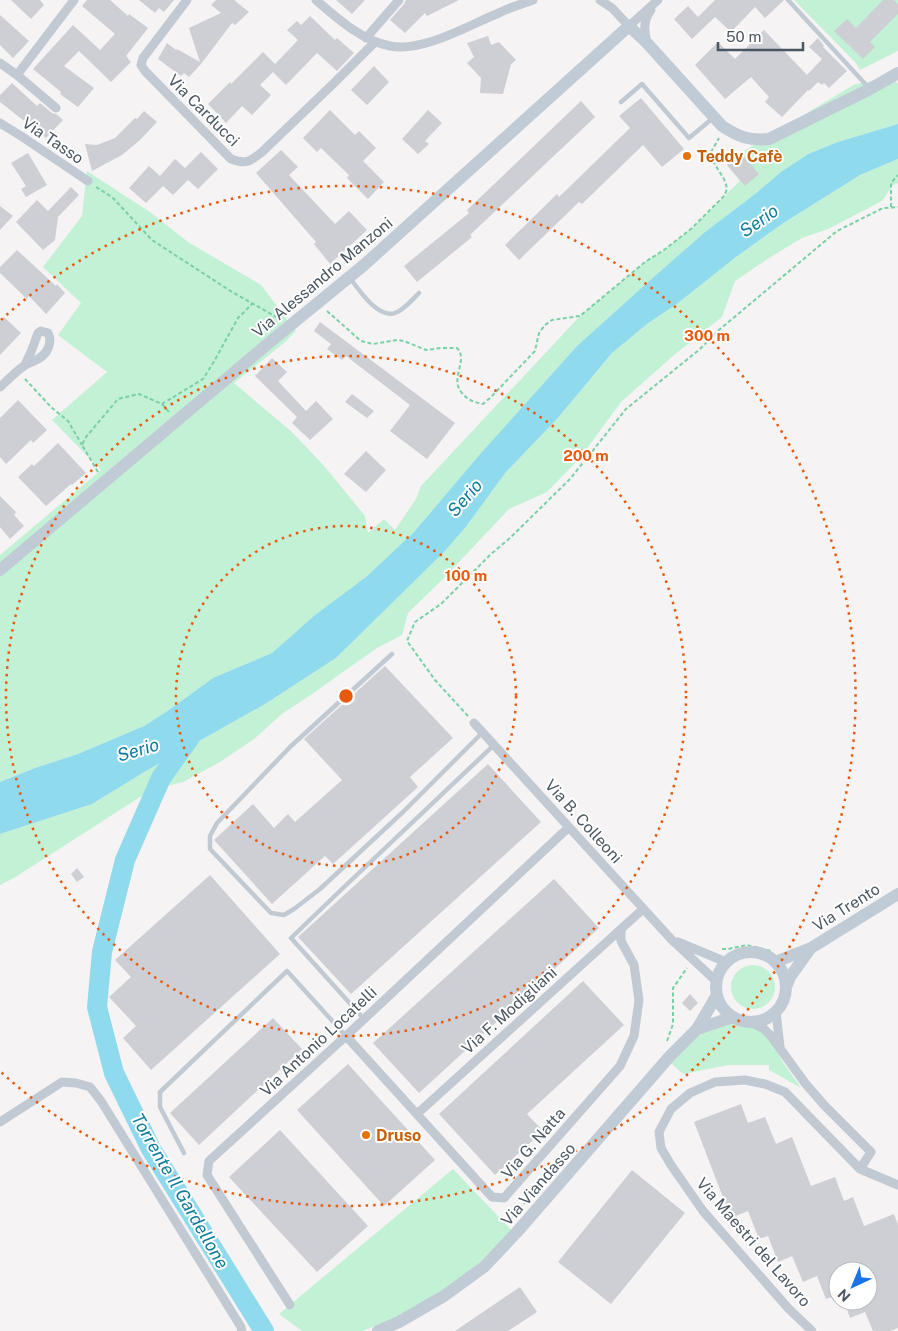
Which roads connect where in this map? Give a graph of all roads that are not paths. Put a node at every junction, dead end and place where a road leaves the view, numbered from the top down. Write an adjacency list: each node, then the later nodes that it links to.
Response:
1 (74, 0): 17 (street)
2 (187, 0): 12 (street, Via Carducci)
3 (316, 0): 9 (street)
4 (400, 0): 11 (street)
5 (533, 0): 12 (street)
6 (600, 0): 10 (street)
7 (659, 0): 10 (street, Via Alessandro Manzoni); 13 (street, Via Alessandro Manzoni)
8 (788, 0): 18 (lane)
9 (326, 3): 11 (street)
10 (629, 26): 13 (street); 14 (street, Via Alessandro Manzoni)
11 (366, 38): 12 (street)
12 (375, 42)
13 (647, 43): 14 (street); 21 (street)
14 (610, 44): 24 (street, Via Alessandro Manzoni)
15 (0, 63): 17 (street)
16 (898, 73): 18 (street)
17 (17, 75): 20 (street)
18 (870, 88): 21 (street)
19 (621, 102): 21 (lane)
20 (56, 108)
21 (714, 117)
22 (0, 123): 23 (street, Via Tasso)
23 (88, 181)
24 (349, 277): 25 (lane); 28 (street, Via Alessandro Manzoni)
25 (419, 293)
26 (21, 369): 27 (street)
27 (0, 387)
28 (0, 570)
29 (392, 654): 31 (lane)
30 (474, 723): 31 (street, Via B. Colleoni)
31 (483, 732): 32 (street, Via B. Colleoni)
32 (494, 745): 33 (street, Via B. Colleoni); 46 (lane)
33 (569, 827): 35 (street, Via B. Colleoni); 46 (street, Via Antonio Locatelli)
34 (898, 894): 38 (street, Via Trento)
35 (643, 908): 36 (street); 37 (street, Via B. Colleoni)
36 (621, 929): 51 (street, Via F. Modigliani); 51 (street, Via G. Natta)
37 (671, 939): 40 (street, Via B. Colleoni); 41 (street, Via B. Colleoni)
38 (811, 948): 39 (street, Via Trento); 42 (street, Via Trento)
39 (773, 956): 40 (street); 42 (street)
40 (726, 962): 41 (street)
41 (716, 981): 43 (street)
42 (786, 987): 44 (street)
43 (717, 995): 45 (street); 48 (street, Via Viandasso)
44 (776, 1012): 47 (street); 50 (street)
45 (733, 1017): 47 (street); 48 (street, Via Viandasso)
46 (364, 1019): 49 (street, Via Antonio Locatelli)
47 (751, 1022): 50 (street)
48 (697, 1029): 58 (street, Via Viandasso)
49 (346, 1036): 51 (street, Via G. Natta); 53 (lane); 56 (street, Via Antonio Locatelli)
50 (780, 1050): 54 (street)
51 (417, 1114)
52 (0, 1122): 57 (street)
53 (184, 1153)
54 (860, 1169): 55 (street, Via Maestri del Lavoro); 59 (street, Via Maestri del Lavoro)
55 (898, 1184)
56 (290, 1305)
57 (242, 1331)
58 (378, 1331)
59 (812, 1331)

